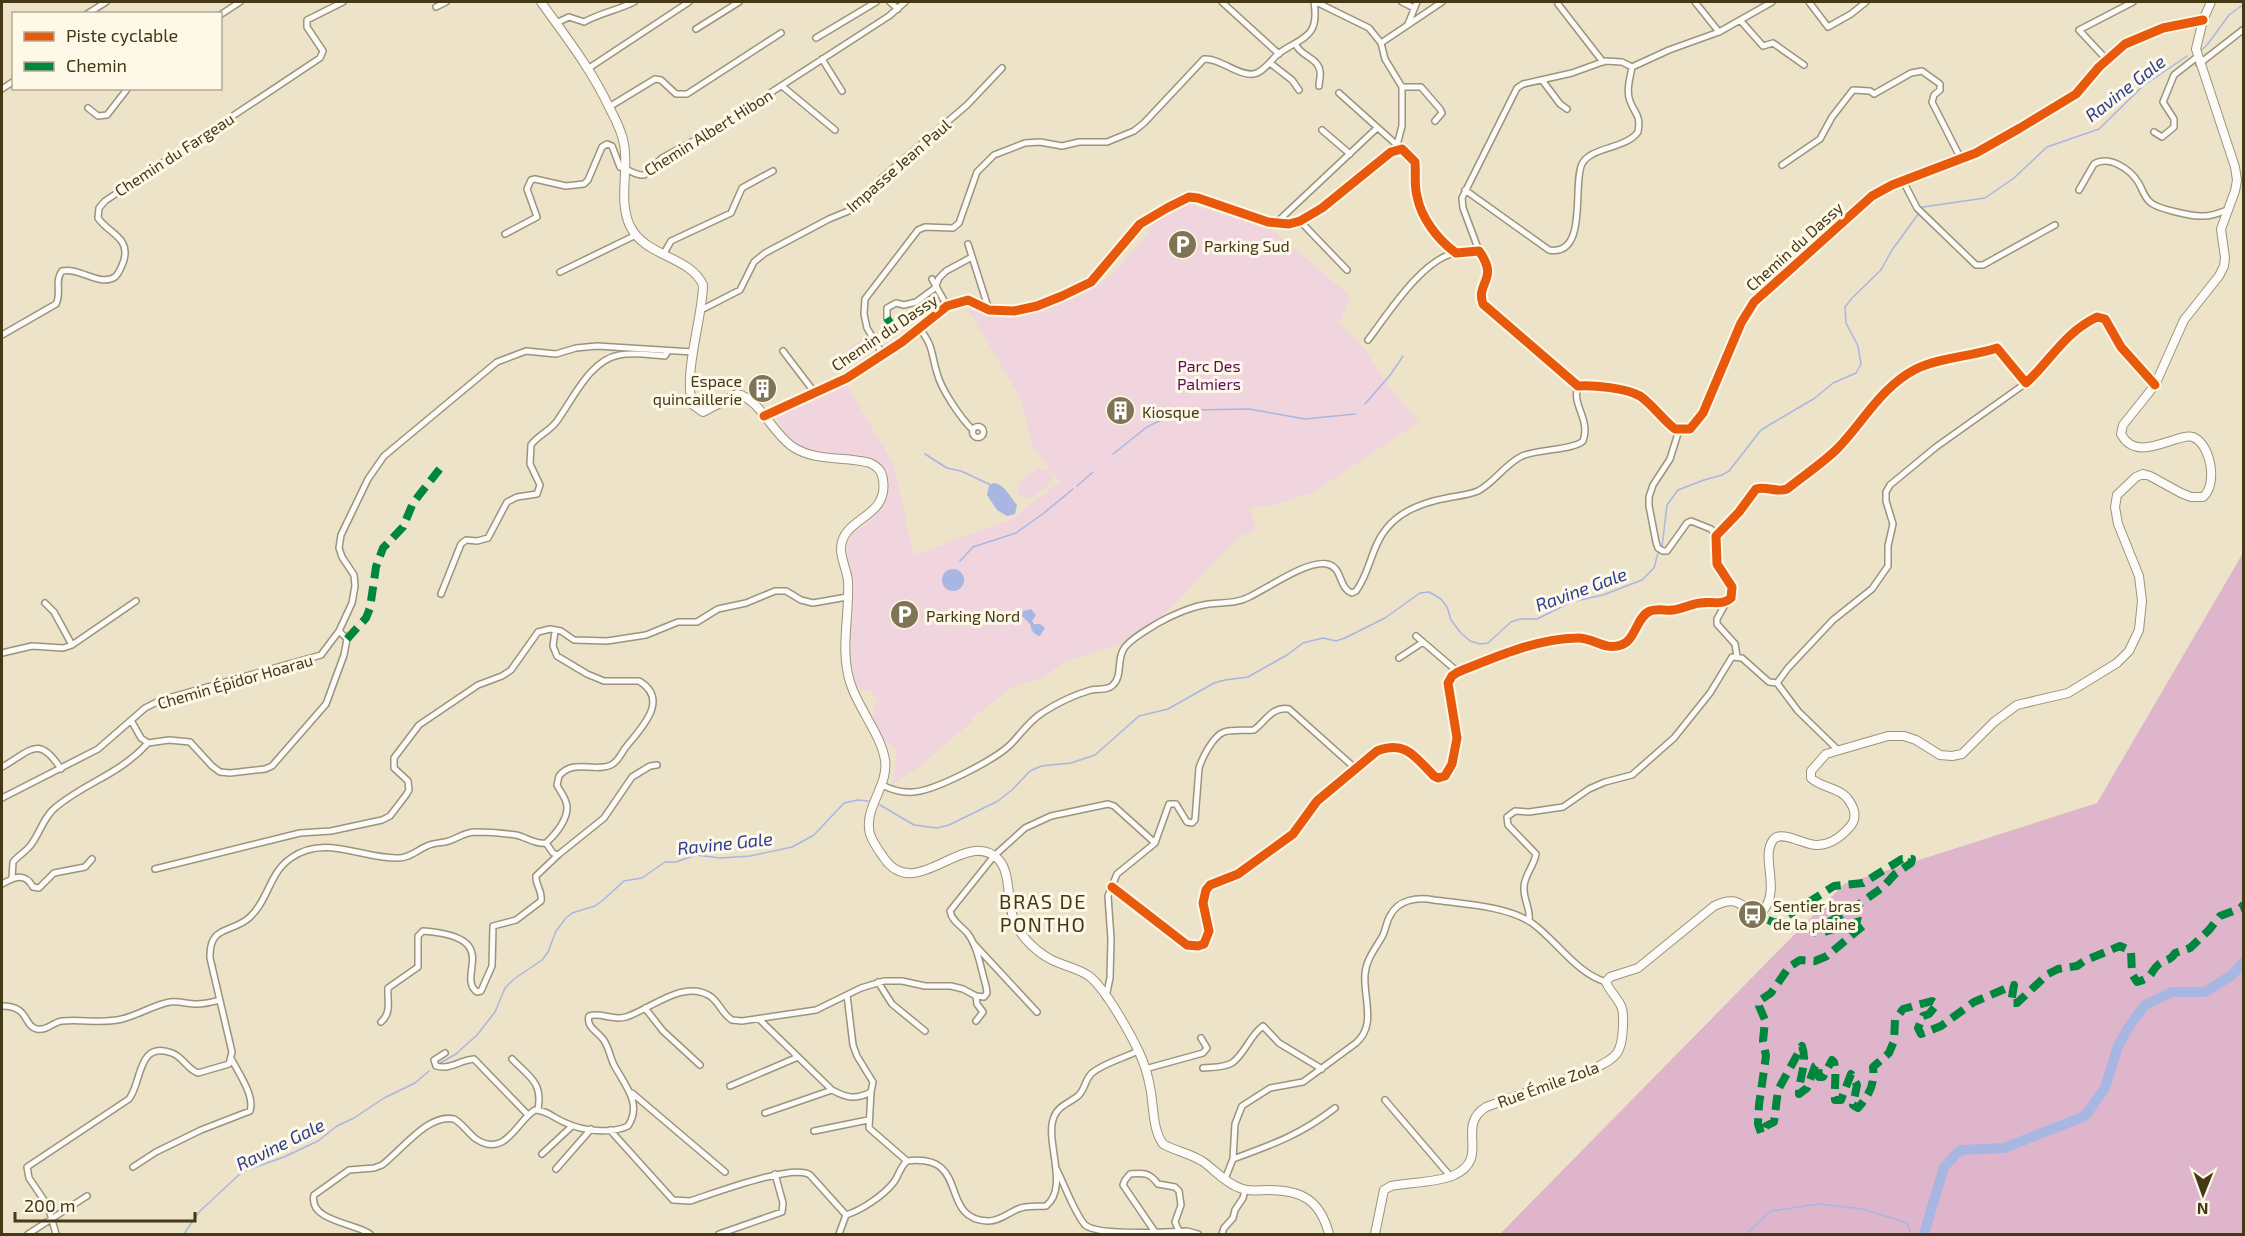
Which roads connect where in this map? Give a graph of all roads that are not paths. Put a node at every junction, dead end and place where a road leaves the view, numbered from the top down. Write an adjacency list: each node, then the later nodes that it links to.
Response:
1 (106, 2): 28 (street)
2 (240, 2): 29 (street)
3 (343, 2): 24 (street, Chemin du Fargeau)
4 (446, 2): 25 (street)
5 (541, 2): 32 (main road)
6 (634, 2): 32 (street)
7 (689, 2): 49 (street)
8 (739, 2): 34 (street)
9 (876, 2): 38 (street)
10 (890, 2): 27 (street)
11 (906, 2): 27 (street, Chemin Albert Hibon)
12 (1222, 2): 41 (street)
13 (1315, 2): 39 (street); 40 (street)
14 (1402, 2): 26 (street)
15 (1417, 2): 26 (street)
16 (1442, 2): 33 (street)
17 (1695, 2): 36 (street)
18 (1772, 2): 30 (street)
19 (1809, 2): 20 (street)
20 (1866, 2)
21 (2133, 2): 43 (street)
22 (2211, 2): 31 (main road)
23 (1558, 3): 45 (street)
24 (330, 4): 96 (street, Chemin du Fargeau)
25 (436, 7)
26 (1414, 8): 33 (street)
27 (898, 9): 42 (street, Chemin Albert Hibon)
28 (90, 12)
29 (222, 14)
30 (1740, 20): 36 (street); 47 (street)
31 (2203, 20): 43 (street, Chemin du Dassy); 44 (main road)
32 (556, 23): 49 (main road)
33 (1407, 25): 39 (street)
34 (696, 29)
35 (2244, 29): 44 (street)
36 (1719, 32): 48 (street)
37 (781, 33): 59 (street)
38 (816, 38)
39 (1382, 43): 54 (street)
40 (1296, 45): 41 (street); 53 (street)
41 (1279, 54): 46 (street)
42 (822, 59): 52 (street, Chemin Albert Hibon); 57 (street)
43 (2107, 60): 69 (street, Chemin du Dassy)
44 (2198, 60): 66 (street); 76 (main road)
45 (1603, 62): 48 (street); 51 (street)
46 (1270, 63): 56 (street); 101 (street)
47 (1804, 65)
48 (1632, 67): 74 (street)
49 (589, 68): 59 (main road)
50 (1002, 68): 92 (street, Impasse Jean Paul)
51 (1542, 80): 61 (street); 74 (street)
52 (782, 86): 64 (street); 71 (street, Chemin Albert Hibon)
53 (1319, 86)
54 (1402, 87): 62 (street); 67 (street)
55 (126, 90): 60 (street)
56 (1299, 90)
57 (842, 91)
58 (1338, 93): 63 (street)
59 (609, 107): 71 (main road)
60 (88, 108)
61 (1567, 109)
62 (1435, 121)
63 (1377, 128): 67 (street); 68 (street)
64 (835, 130)
65 (1322, 130): 68 (street)
66 (2154, 132)
67 (1400, 147): 77 (street, Chemin du Dassy); 84 (street)
68 (1350, 154): 78 (street)
69 (1961, 159): 70 (street); 73 (street, Chemin du Dassy)
70 (1782, 165)
71 (625, 168): 80 (street, Chemin Albert Hibon); 81 (main road)
72 (772, 171): 85 (street)
73 (1903, 181): 79 (street); 108 (street, Chemin du Dassy)
74 (1465, 190): 83 (street)
75 (2079, 190): 76 (street)
76 (2227, 210): 103 (main road)
77 (1300, 221): 78 (street, Chemin du Dassy); 87 (street)
78 (1276, 223): 93 (street, Chemin du Dassy)
79 (2055, 225)
80 (505, 234)
81 (636, 236): 85 (main road); 88 (street)
82 (968, 244): 86 (street)
83 (1479, 251): 84 (street); 104 (street)
84 (1456, 253): 97 (street)
85 (663, 255): 92 (main road)
86 (972, 257): 90 (street); 93 (street)
87 (1347, 270)
88 (560, 272)
89 (932, 279): 90 (street)
90 (935, 288): 91 (street); 94 (street)
91 (947, 306): 93 (street, Chemin du Dassy); 95 (street, Chemin du Dassy)
92 (700, 310): 100 (main road)
93 (989, 310)
94 (887, 318)
95 (920, 329): 101 (street, Chemin du Dassy); 107 (street)
96 (2, 335)
97 (1368, 340)
98 (668, 351): 100 (street, Chemin Épidor Hoarau); 110 (street); 115 (street, Chemin Épidor Hoarau)
99 (783, 351): 105 (street)
100 (693, 352): 106 (main road)
101 (883, 355): 105 (street, Chemin du Dassy)
102 (2026, 383): 103 (street); 109 (street); 124 (street)
103 (2155, 385): 127 (main road)
104 (1578, 386): 108 (street); 132 (street)
105 (815, 393): 106 (street, Chemin du Dassy)
106 (764, 416): 111 (main road)
107 (973, 430)
108 (1679, 430): 109 (street)
109 (1716, 536): 113 (street)
110 (441, 594)
111 (847, 597): 116 (street); 132 (main road)
112 (136, 601): 119 (street)
113 (1727, 601): 121 (street); 123 (street)
114 (45, 603): 119 (street)
115 (339, 631): 125 (street, Chemin Épidor Hoarau); 126 (street)
116 (555, 631): 134 (street); 139 (street)
117 (1416, 636): 118 (street)
118 (1424, 642): 122 (street); 123 (street)
119 (72, 645): 120 (street)
120 (2, 653)
121 (1737, 656): 124 (street); 143 (street)
122 (1398, 658)
123 (1458, 672): 131 (street)
124 (1777, 684): 127 (street)
125 (132, 722): 126 (street); 130 (street, Chemin Épidor Hoarau)
126 (148, 743): 140 (street)
127 (1838, 750): 146 (main road)
128 (657, 765): 136 (street)
129 (2, 767): 130 (street)
130 (61, 769): 133 (street, Chemin Épidor Hoarau)
131 (1356, 770): 135 (street); 142 (street)
132 (882, 785): 137 (main road)
133 (2, 798)
134 (546, 843): 136 (street); 150 (street)
135 (1155, 843): 137 (street); 142 (street)
136 (558, 855): 156 (street)
137 (994, 856): 144 (street); 149 (main road)
138 (92, 859): 140 (street)
139 (155, 869)
140 (12, 878): 141 (street)
141 (2, 884)
142 (1112, 887): 149 (street)
143 (1529, 921): 146 (street); 167 (street)
144 (972, 942): 148 (street); 153 (street)
145 (878, 982): 147 (street); 148 (street); 157 (street)
146 (1606, 982): 190 (main road, Rue Émile Zola)
147 (847, 995): 154 (street); 171 (street)
148 (976, 996): 155 (street)
149 (1106, 997): 159 (main road)
150 (220, 1000): 151 (street); 163 (street)
151 (2, 1006)
152 (645, 1008): 154 (street); 164 (street); 170 (street)
153 (1037, 1012)
154 (759, 1019): 161 (street)
155 (976, 1021)
156 (381, 1022)
157 (924, 1031)
158 (1202, 1038): 166 (street)
159 (1138, 1051): 166 (main road); 187 (street)
160 (445, 1053): 176 (street)
161 (798, 1057): 168 (street); 169 (street)
162 (512, 1059): 174 (street)
163 (232, 1060): 185 (street); 195 (street)
164 (700, 1065)
165 (1203, 1068): 167 (street)
166 (1145, 1069): 191 (main road)
167 (1322, 1070): 183 (street)
168 (730, 1086)
169 (832, 1090): 171 (street); 175 (street)
170 (630, 1092): 180 (street); 188 (street)
171 (871, 1092): 177 (street)
172 (1385, 1100): 190 (street)
173 (1335, 1108): 183 (street)
174 (538, 1109): 176 (street); 178 (street)
175 (765, 1113)
176 (528, 1115): 200 (street)
177 (868, 1120): 181 (street); 184 (street)
178 (572, 1126): 179 (street); 182 (street)
179 (591, 1129): 180 (street); 186 (street)
180 (610, 1130): 189 (street)
181 (814, 1131)
182 (542, 1154)
183 (1233, 1159): 191 (street)
184 (907, 1161): 187 (street); 194 (street)
185 (133, 1167)
186 (556, 1169)
187 (1056, 1169): 196 (street)
188 (725, 1172)
189 (775, 1174): 194 (street); 201 (street)
190 (1451, 1177): 206 (main road)
191 (1225, 1179): 192 (main road)
192 (1245, 1190): 204 (street); 205 (main road)
193 (87, 1196): 195 (street)
194 (846, 1215): 202 (street)
195 (51, 1220): 198 (street); 199 (street)
196 (1155, 1232): 197 (street); 197 (street)
197 (1175, 1233): 203 (street)
198 (28, 1234)
199 (56, 1234)
200 (370, 1234)
201 (718, 1234)
202 (839, 1234)
203 (1198, 1234)
204 (1222, 1234)
205 (1329, 1234)
206 (1374, 1234)

